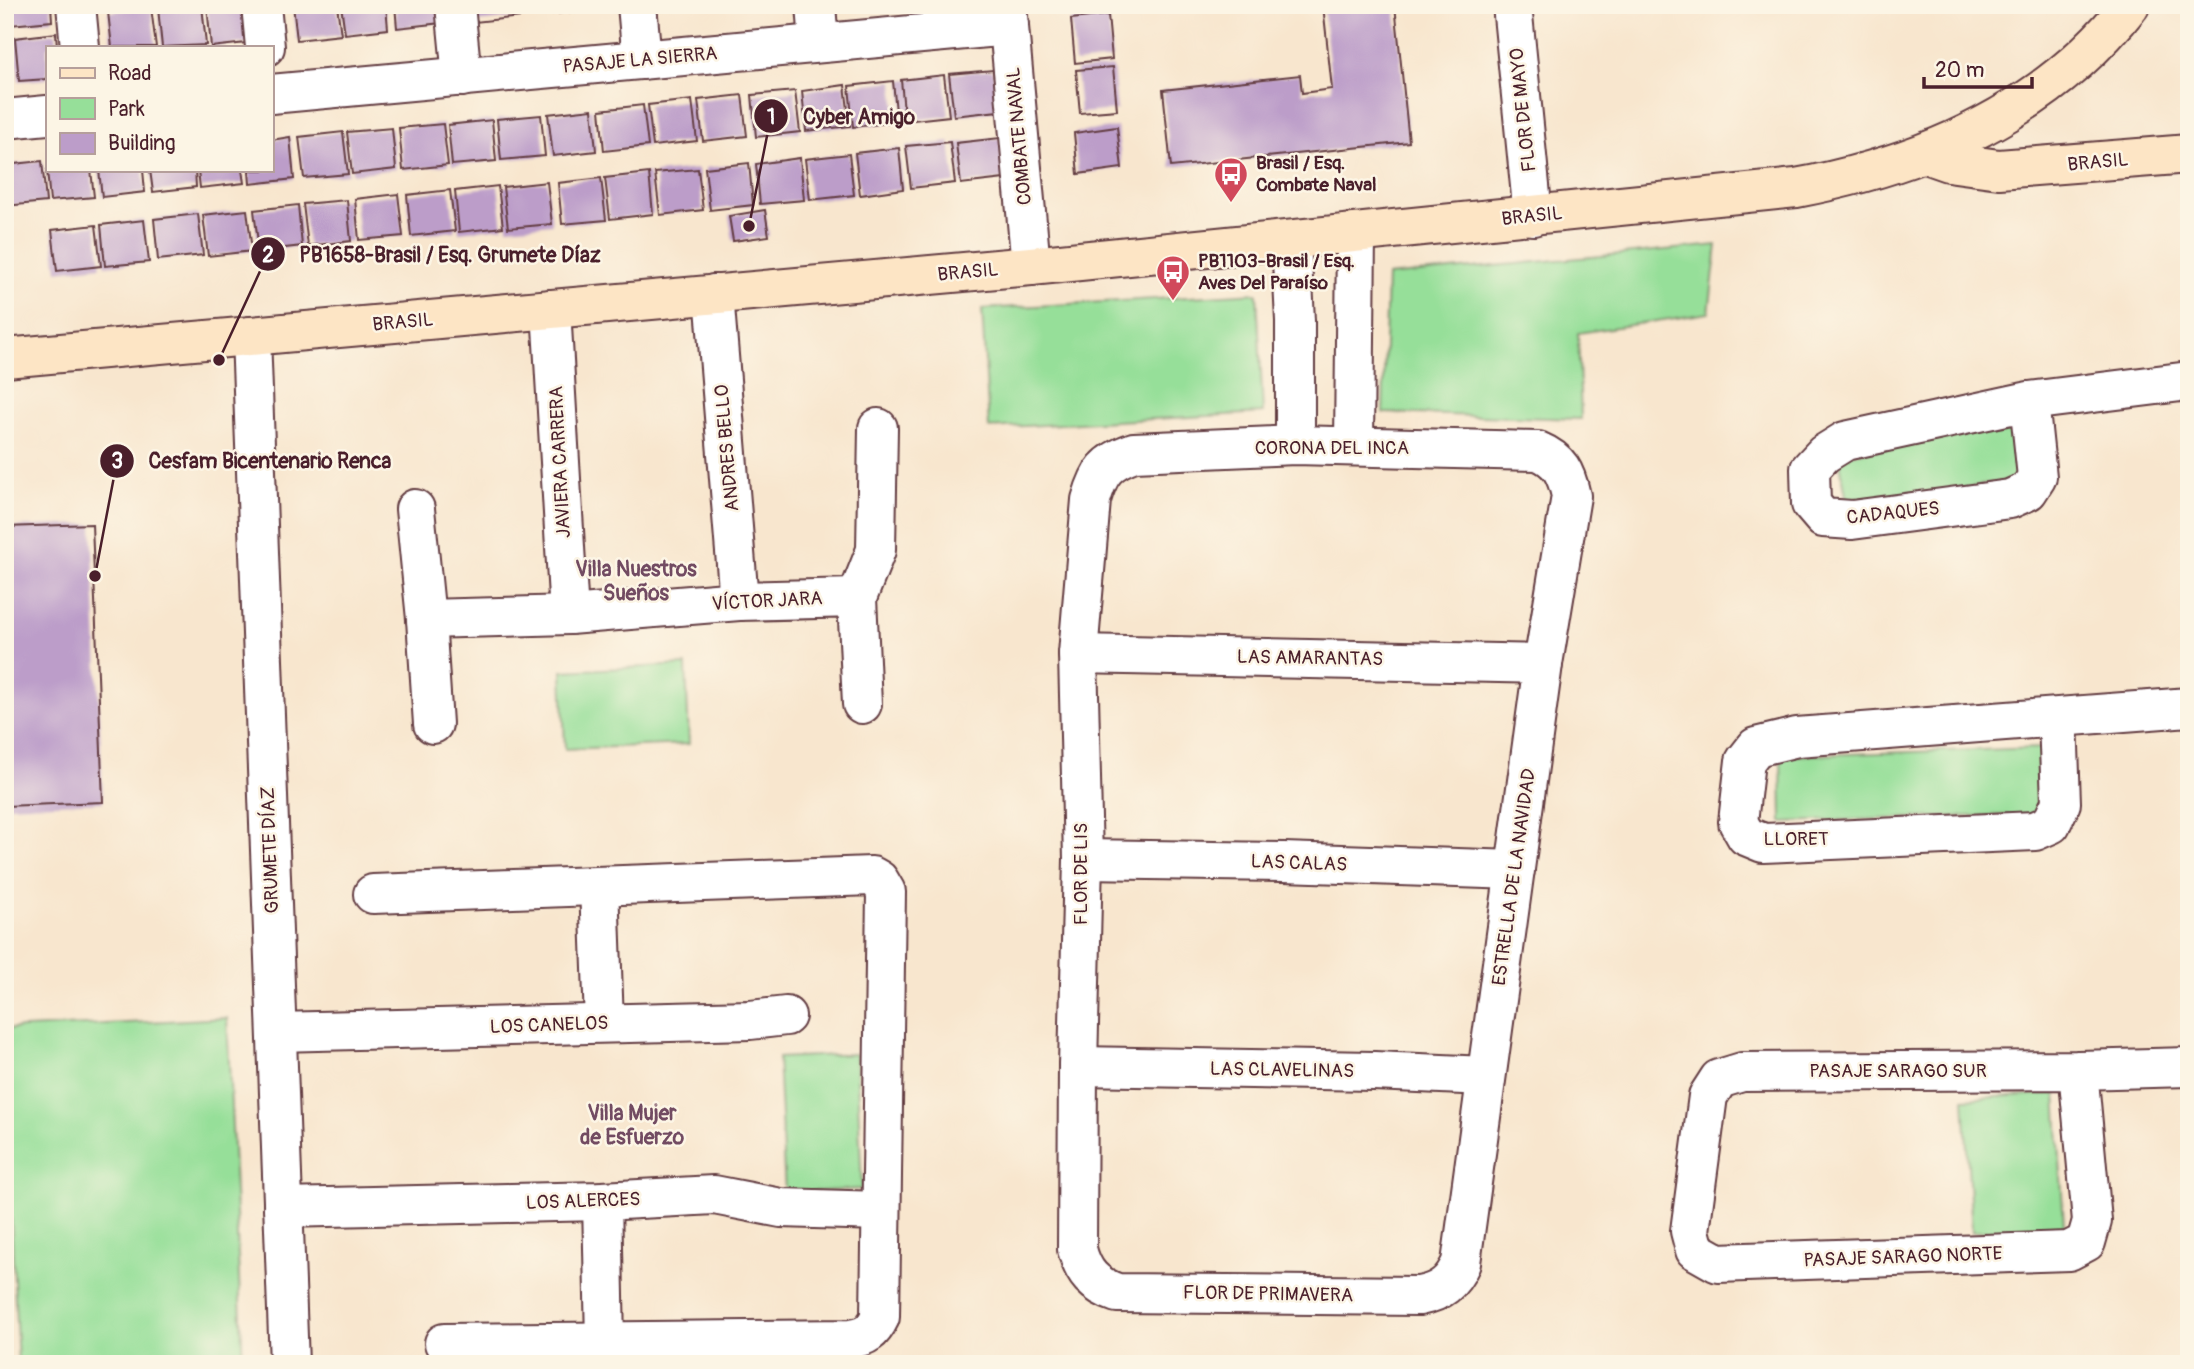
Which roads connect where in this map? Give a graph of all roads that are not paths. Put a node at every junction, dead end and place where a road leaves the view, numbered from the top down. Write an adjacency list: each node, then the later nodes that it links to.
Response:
1 (76, 5): 10 (street)
2 (261, 5): 11 (street)
3 (455, 5): 13 (street)
4 (637, 5): 12 (street)
5 (816, 5): 9 (street)
6 (1512, 5): 19 (street, FLOR DE MAYO)
7 (2130, 5): 17 (main road, BRASIL)
8 (1008, 15): 9 (street, PASAJE LA SIERRA); 22 (street, COMBATE NAVAL)
9 (819, 43): 12 (street, PASAJE LA SIERRA)
10 (80, 46)
11 (265, 46)
12 (642, 60): 13 (street, PASAJE LA SIERRA)
13 (462, 76): 14 (street, PASAJE LA SIERRA)
14 (273, 94)
15 (46, 115): 16 (street)
16 (5, 119)
17 (1925, 153): 18 (main road, BRASIL); 19 (main road, BRASIL)
18 (2189, 154)
19 (1533, 216): 20 (main road, BRASIL)
20 (1356, 233): 21 (main road, BRASIL); 31 (street)
21 (1291, 240): 22 (main road, BRASIL); 30 (street)
22 (1031, 266): 23 (main road, BRASIL)
23 (714, 294): 24 (main road, BRASIL); 36 (street, ANDRES BELLO)
24 (551, 309): 25 (main road, BRASIL); 37 (street, JAVIERA CARRERA)
25 (251, 336): 26 (main road, BRASIL); 51 (street, GRUMETE DÍAZ)
26 (5, 358)
27 (2189, 381): 28 (street, CADAQUES)
28 (2029, 401): 28 (street, CADAQUES)
29 (878, 428): 35 (street)
30 (1295, 445): 31 (street, CORONA DEL INCA); 33 (street, CORONA DEL INCA)
31 (1354, 446): 32 (street, CORONA DEL INCA)
32 (1562, 466): 40 (street, ESTRELLA DE LA NAVIDAD)
33 (1103, 470): 39 (street, FLOR DE LIS)
34 (415, 509): 38 (street)
35 (857, 598): 36 (street, VÍCTOR JARA); 41 (street)
36 (739, 601): 37 (street, VÍCTOR JARA)
37 (569, 615): 38 (street, VÍCTOR JARA)
38 (426, 619): 44 (street)
39 (1078, 654): 40 (street, LAS AMARANTAS); 45 (street, FLOR DE LIS)
40 (1543, 664): 46 (street, ESTRELLA DE LA NAVIDAD)
41 (862, 705)
42 (2189, 707): 43 (street, LLORET)
43 (2058, 718): 43 (street, LLORET)
44 (433, 724)
45 (1083, 859): 46 (street, LAS CALAS); 52 (street, FLOR DE LIS)
46 (1516, 870): 55 (street, ESTRELLA DE LA NAVIDAD)
47 (599, 886): 48 (street); 50 (street); 58 (street)
48 (373, 894)
49 (786, 1016): 50 (street, LOS CANELOS)
50 (604, 1023): 51 (street, LOS CANELOS)
51 (294, 1032): 57 (street, GRUMETE DÍAZ)
52 (1078, 1066): 55 (street, LAS CLAVELINAS); 60 (street, FLOR DE LIS)
53 (2189, 1067): 54 (street, PASAJE SARAGO SUR)
54 (2078, 1070): 59 (street, PASAJE SARAGO NORTE); 59 (street, PASAJE SARAGO SUR)
55 (1486, 1076): 61 (street, ESTRELLA DE LA NAVIDAD)
56 (602, 1201): 57 (street, LOS ALERCES); 58 (street, LOS ALERCES); 62 (street)
57 (284, 1208): 64 (street, GRUMETE DÍAZ)
58 (881, 1211): 62 (street)
59 (1718, 1264)
60 (1090, 1279): 61 (street, FLOR DE PRIMAVERA)
61 (1447, 1285)
62 (605, 1342): 63 (street)
63 (444, 1343)
64 (289, 1364)

